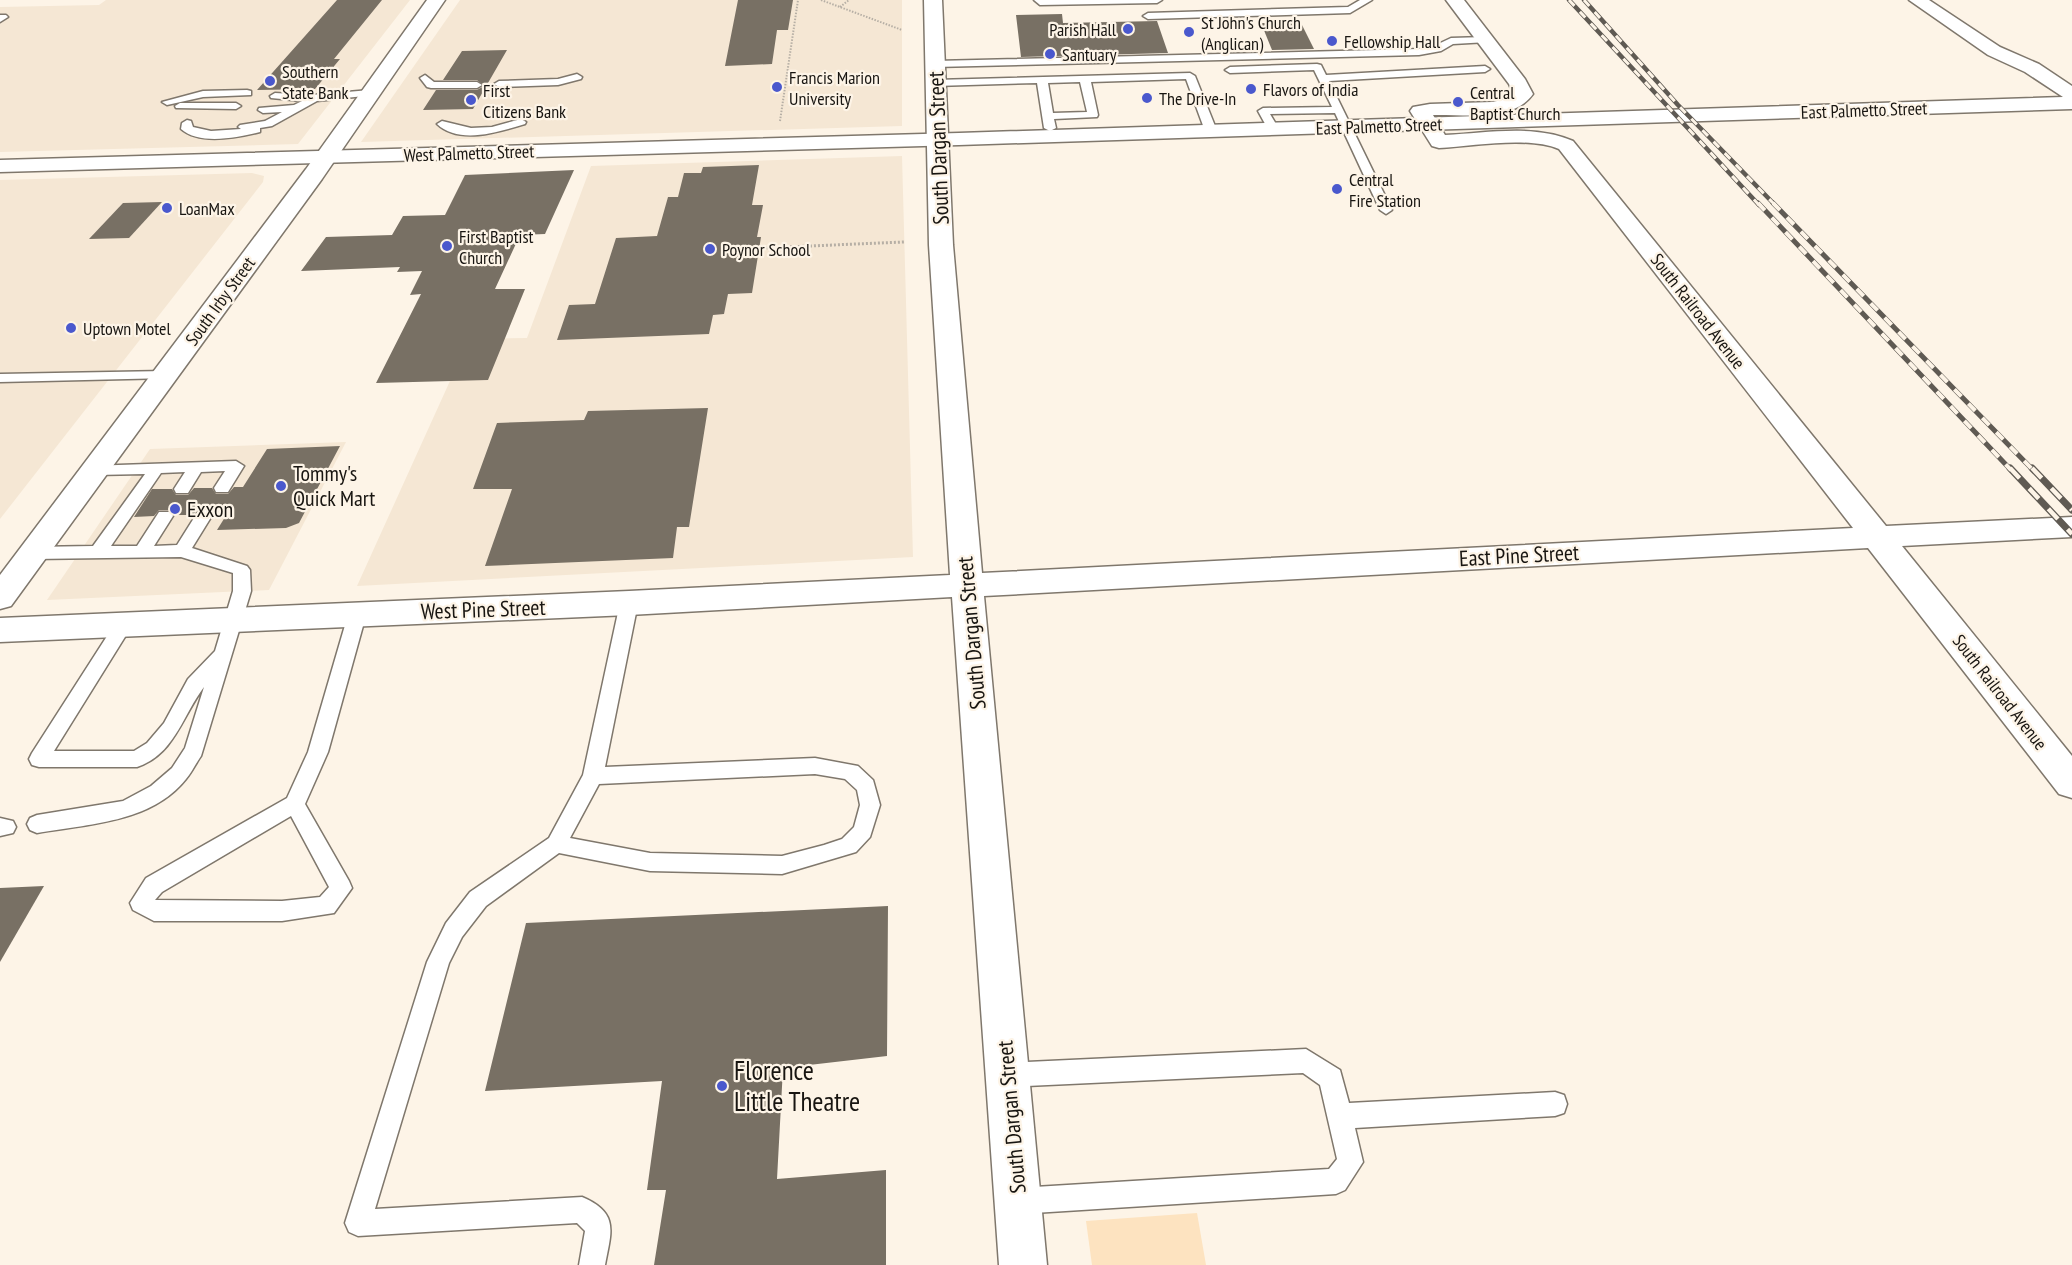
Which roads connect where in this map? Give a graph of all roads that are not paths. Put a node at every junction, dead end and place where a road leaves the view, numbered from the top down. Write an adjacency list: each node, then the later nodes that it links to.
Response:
1 (436, 0): 22 (main road, South Irby Street)
2 (933, 0): 16 (main road, South Dargan Street)
3 (1039, 0): 4 (lane)
4 (1158, 0)
5 (1367, 0): 8 (lane)
6 (1455, 0): 9 (main road)
7 (1918, 0): 25 (main road)
8 (1149, 16)
9 (1485, 40): 12 (lane); 34 (main road)
10 (1226, 52): 13 (lane)
11 (1247, 52): 12 (lane)
12 (1259, 56): 13 (lane)
13 (1207, 57): 16 (lane)
14 (1485, 69): 19 (lane)
15 (1230, 70): 19 (lane)
16 (935, 73): 27 (lane); 36 (main road, South Dargan Street)
17 (577, 77): 20 (lane)
18 (425, 78): 21 (lane)
19 (1322, 78): 29 (lane)
20 (499, 84)
21 (477, 85)
22 (370, 93): 24 (lane); 37 (main road, South Irby Street)
23 (1084, 94): 27 (lane); 27 (lane); 35 (lane)
24 (315, 98): 24 (lane); 32 (lane)
25 (2066, 101): 28 (main road); 34 (main road, East Palmetto Street)
26 (167, 102): 26 (lane); 31 (lane)
27 (1048, 102): 35 (main road, East Palmetto Street); 36 (main road, East Palmetto Street)
28 (2072, 117)
29 (1343, 118): 34 (main road, East Palmetto Street); 35 (main road, East Palmetto Street); 39 (lane)
30 (521, 122): 33 (lane)
31 (187, 123): 32 (lane); 32 (lane)
32 (268, 124)
33 (442, 124)
34 (1427, 124): 50 (main road, South Railroad Avenue)
35 (1211, 131)
36 (937, 140): 37 (main road, West Palmetto Street); 55 (main road, South Dargan Street)
37 (325, 158): 38 (main road, West Palmetto Street); 40 (main road, South Irby Street)
38 (0, 166)
39 (1386, 210)
40 (165, 375): 41 (lane); 44 (main road, South Irby Street)
41 (0, 378)
42 (196, 468): 43 (lane); 45 (lane); 46 (lane)
43 (156, 469): 44 (lane); 52 (lane)
44 (95, 470): 54 (main road, South Irby Street)
45 (222, 488)
46 (182, 489)
47 (205, 514): 53 (lane)
48 (165, 516): 51 (lane)
49 (2072, 527): 50 (main road, East Pine Street)
50 (1877, 537): 55 (main road, East Pine Street); 64 (main road, South Railroad Avenue)
51 (143, 550): 52 (lane); 53 (lane)
52 (99, 551): 54 (lane)
53 (182, 551): 59 (lane)
54 (33, 554): 56 (main road, South Irby Street)
55 (967, 584): 57 (main road, West Pine Street); 68 (main road, South Dargan Street)
56 (0, 598)
57 (629, 603): 58 (main road, West Pine Street); 63 (lane)
58 (357, 615): 59 (main road, West Pine Street); 65 (lane)
59 (234, 620): 60 (main road, West Pine Street); 62 (lane)
60 (124, 624): 61 (main road, West Pine Street); 62 (lane)
61 (0, 630)
62 (225, 650): 66 (lane)
63 (593, 776): 67 (lane); 67 (lane)
64 (2072, 783)
65 (295, 804): 65 (lane)
66 (37, 825)
67 (556, 844): 72 (lane)
68 (1007, 1075): 70 (lane); 71 (main road, South Dargan Street)
69 (1554, 1104): 70 (lane)
70 (1340, 1116): 71 (lane)
71 (1018, 1201): 73 (main road, South Dargan Street)
72 (592, 1265)
73 (1023, 1265)

